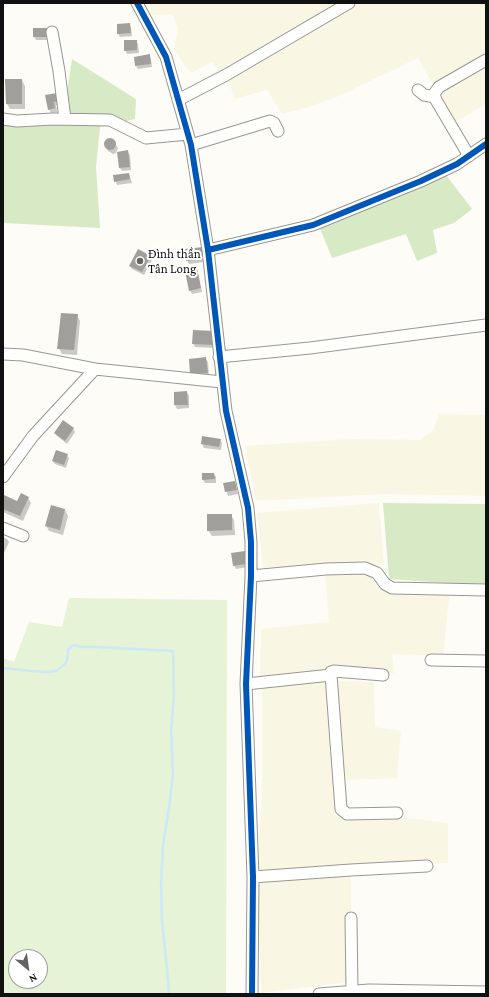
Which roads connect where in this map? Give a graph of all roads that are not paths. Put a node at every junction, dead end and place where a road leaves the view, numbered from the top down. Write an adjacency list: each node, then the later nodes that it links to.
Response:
1 (137, 3): 7 (street)
2 (349, 3): 7 (street)
3 (52, 32): 9 (street)
4 (486, 60): 6 (street)
5 (418, 90): 6 (street)
6 (435, 97): 13 (street)
7 (178, 100): 11 (street)
8 (3, 118): 9 (street)
9 (65, 119): 11 (street)
10 (278, 131): 11 (street)
11 (189, 139): 14 (street)
12 (486, 144): 13 (street)
13 (469, 156): 14 (street)
14 (208, 250): 17 (street)
15 (486, 325): 17 (street)
16 (3, 354): 18 (street)
17 (219, 357): 19 (street)
18 (95, 369): 19 (street); 20 (street)
19 (222, 382): 23 (street)
20 (3, 477)
21 (3, 528): 22 (street)
22 (23, 536)
23 (251, 576): 24 (street); 29 (street)
24 (486, 590)
25 (431, 660): 26 (street)
26 (486, 661)
27 (331, 675): 28 (street); 29 (street); 30 (street)
28 (383, 675)
29 (246, 684): 32 (street)
30 (396, 813)
31 (427, 866): 32 (street)
32 (253, 877): 36 (street)
33 (351, 918): 34 (street)
34 (352, 991): 35 (street); 37 (street)
35 (486, 992)
36 (252, 994)
37 (319, 994)

